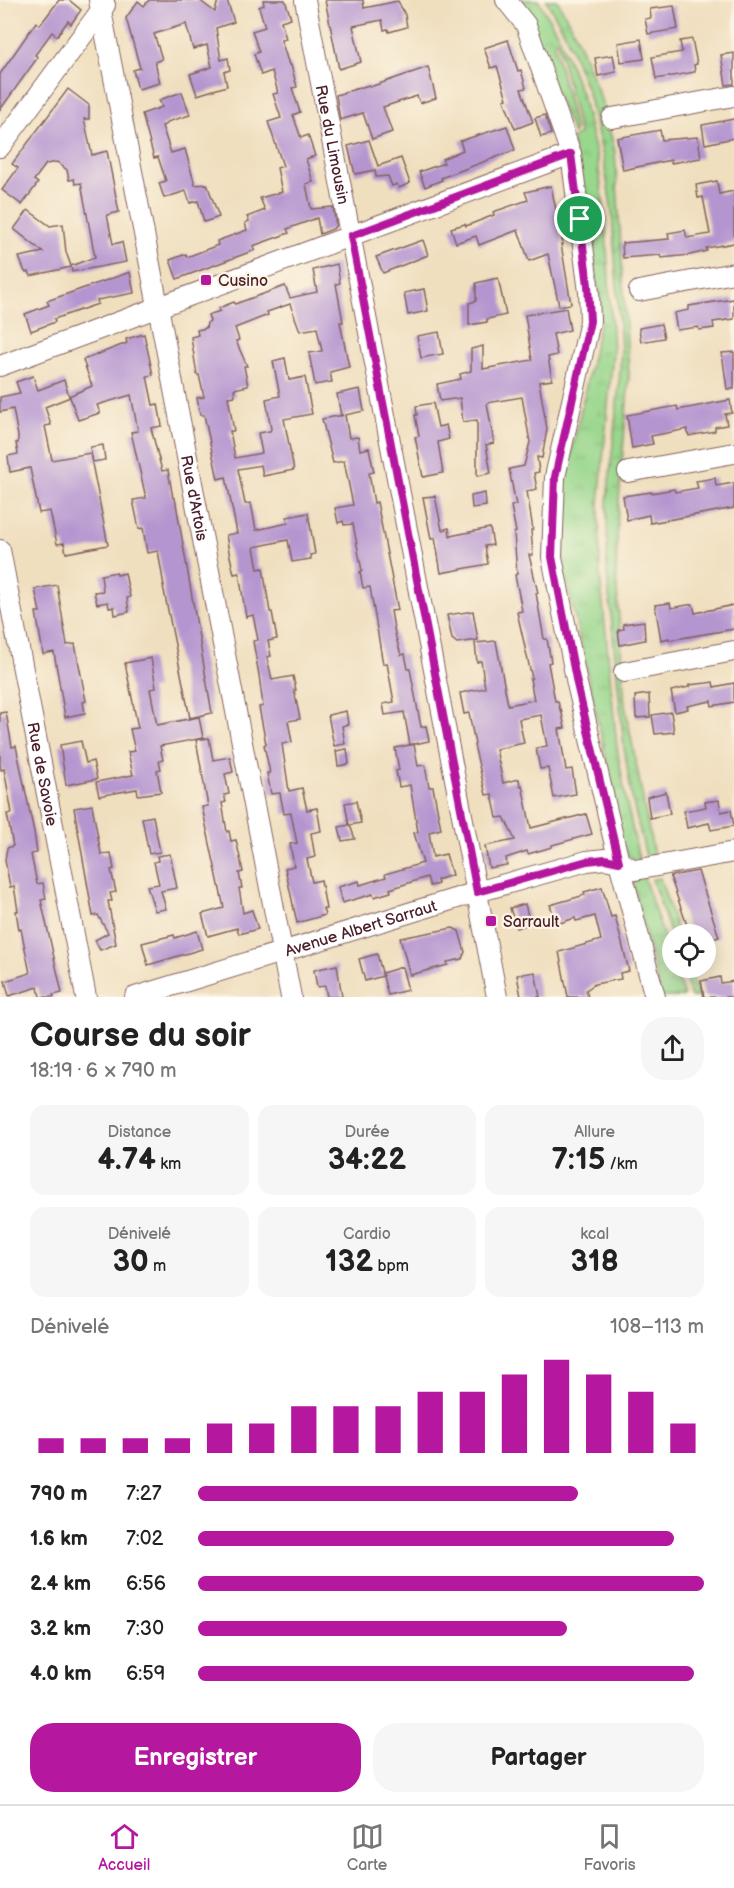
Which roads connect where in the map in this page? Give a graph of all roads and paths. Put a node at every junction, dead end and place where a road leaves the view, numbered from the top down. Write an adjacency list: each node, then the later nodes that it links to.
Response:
1 (305, 0): 8 (street, Rue du Limousin)
2 (506, 0): 7 (street)
3 (103, 4): 6 (street); 11 (street, Rue d'Artois)
4 (734, 96): 5 (street)
5 (612, 118)
6 (0, 147)
7 (571, 154): 8 (street); 19 (street)
8 (351, 236): 11 (street); 20 (street, Rue du Limousin)
9 (734, 273): 10 (street)
10 (639, 291)
11 (160, 307): 12 (street); 21 (street, Rue d'Artois)
12 (0, 366)
13 (734, 453): 14 (street)
14 (628, 472)
15 (0, 550): 22 (street, Rue de Savoie)
16 (734, 651): 17 (street)
17 (624, 672)
18 (734, 852): 19 (street, Avenue Albert Sarraut)
19 (619, 862): 20 (street, Avenue Albert Sarraut); 26 (street)
20 (477, 892): 21 (street, Avenue Albert Sarraut); 25 (street, Rue du Limousin)
21 (282, 953): 23 (street, Avenue Albert Sarraut); 24 (street, Rue d'Artois)
22 (86, 997)
23 (135, 997)
24 (291, 997)
25 (497, 997)
26 (655, 997)

